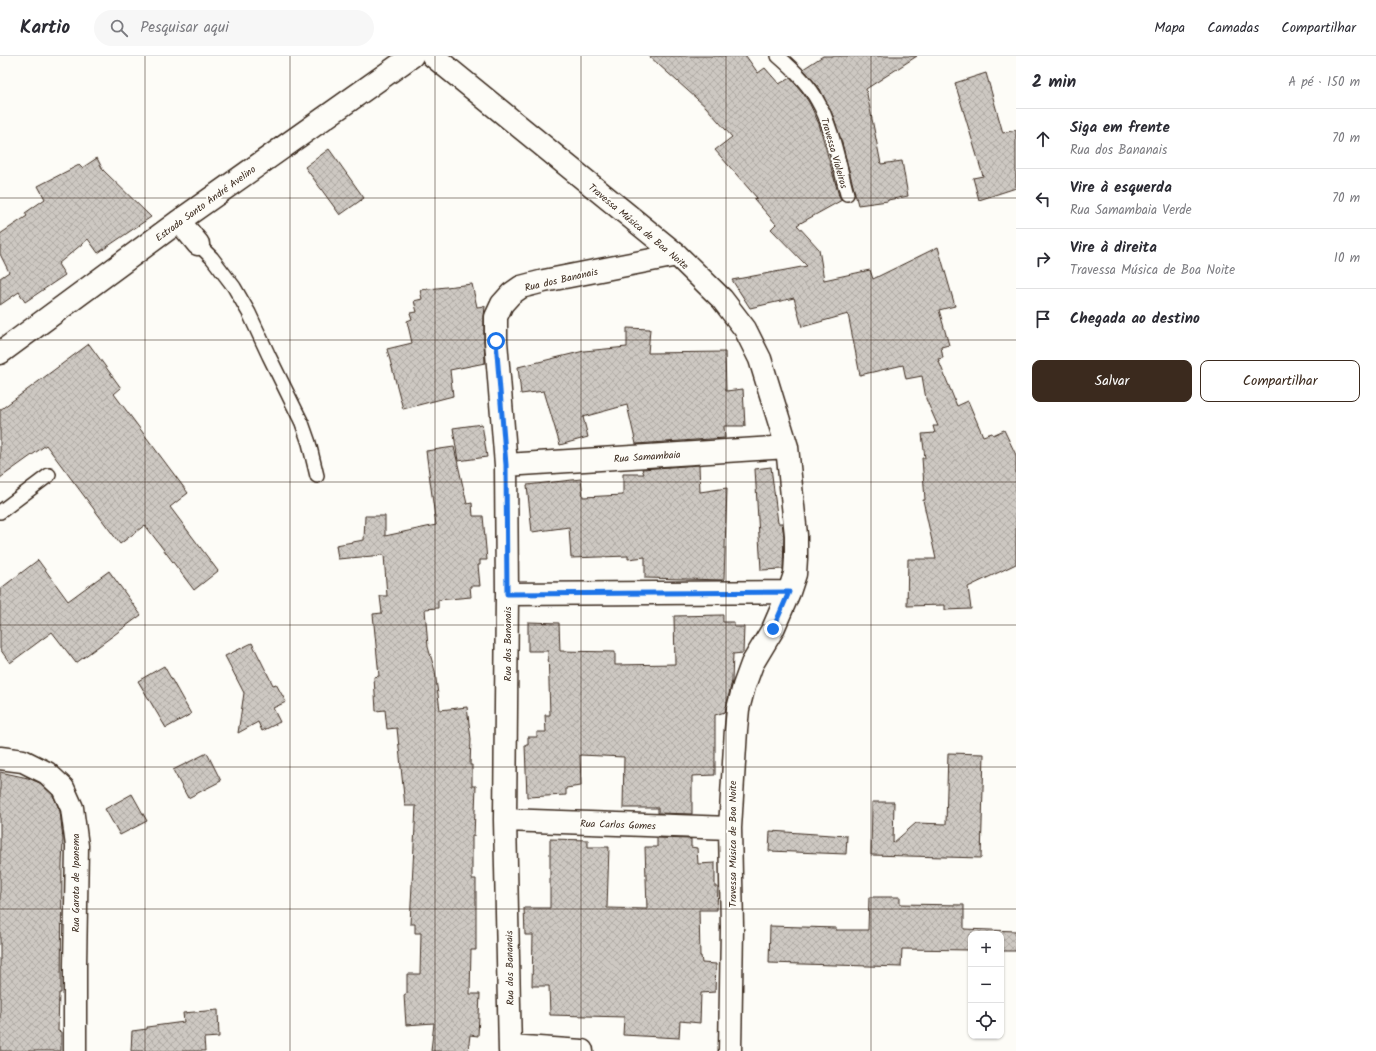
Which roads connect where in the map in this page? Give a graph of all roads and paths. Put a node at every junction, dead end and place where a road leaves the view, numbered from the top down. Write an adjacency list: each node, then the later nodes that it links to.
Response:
1 (412, 56): 5 (street, Estrada Santo André Avelino)
2 (433, 56): 7 (street, Travessa Música de Boa Noite)
3 (778, 56): 4 (lane, Travessa Violeiros)
4 (847, 194)
5 (179, 221): 6 (street); 8 (street, Estrada Santo André Avelino)
6 (198, 244): 12 (lane)
7 (678, 255): 9 (street, Travessa Música de Boa Noite); 10 (street, Rua dos Bananais)
8 (0, 353)
9 (787, 447): 10 (street, Rua Samambaia); 14 (street, Travessa Música de Boa Noite)
10 (506, 465): 15 (street, Rua dos Bananais)
11 (49, 475): 13 (lane)
12 (317, 476)
13 (0, 512)
14 (789, 592): 15 (street); 18 (street, Travessa Música de Boa Noite)
15 (507, 594): 17 (street, Rua dos Bananais)
16 (0, 758): 20 (street, Rua Garota de Ipanema)
17 (505, 820): 18 (street, Rua Carlos Gomes); 19 (street, Rua dos Bananais)
18 (730, 828): 22 (street, Travessa Música de Boa Noite)
19 (510, 1048): 21 (street)
20 (76, 1051)
21 (582, 1051)
22 (730, 1051)

